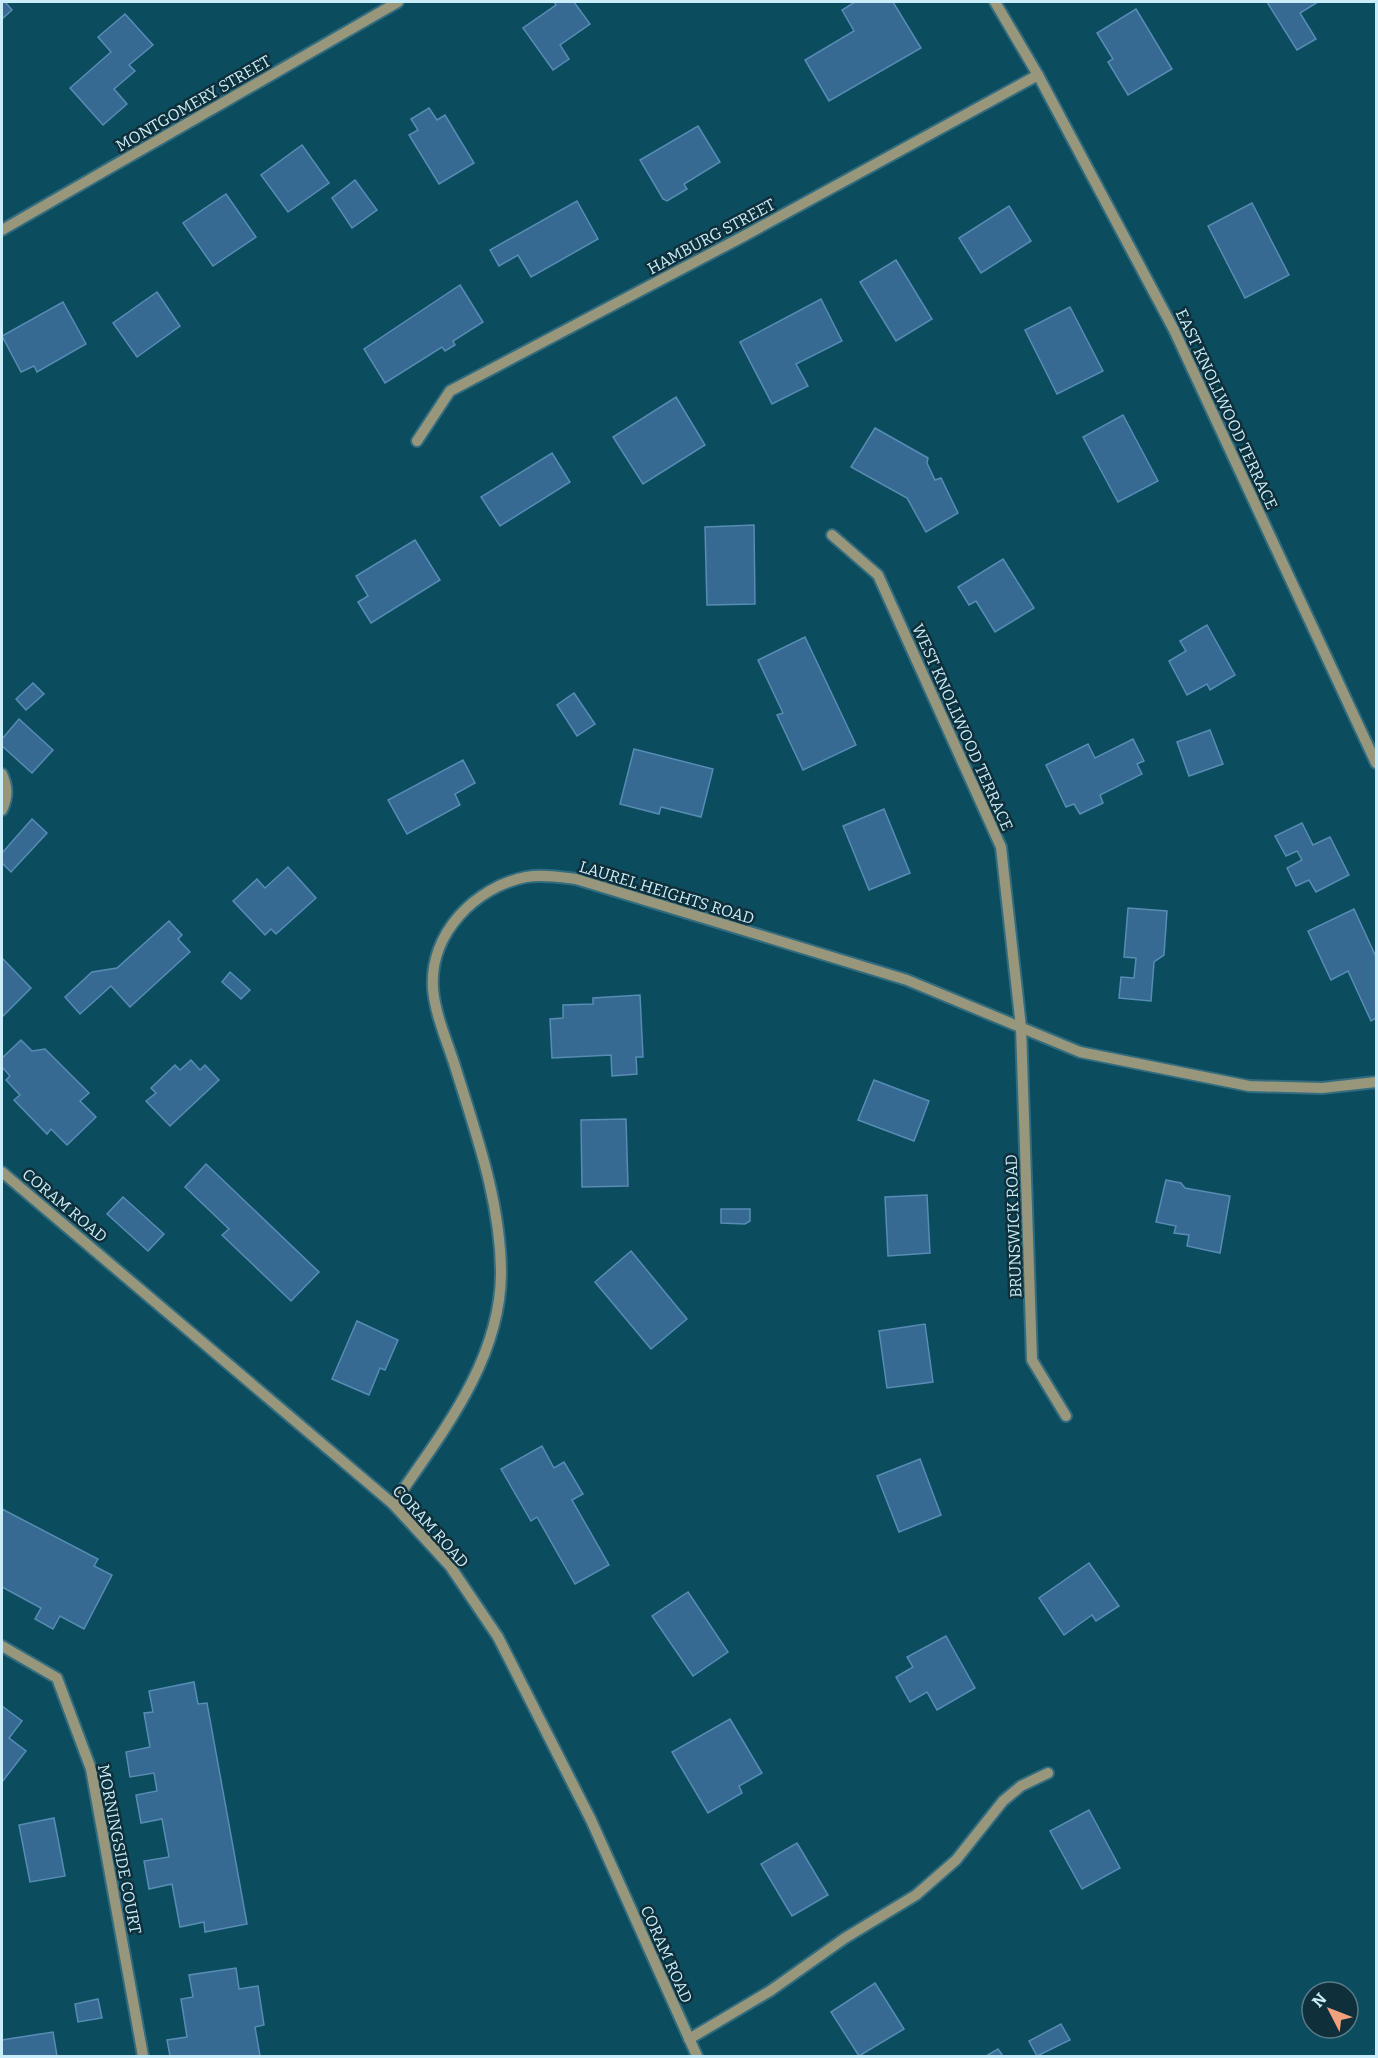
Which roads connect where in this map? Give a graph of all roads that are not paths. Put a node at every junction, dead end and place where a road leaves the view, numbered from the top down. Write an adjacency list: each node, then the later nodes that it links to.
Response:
1 (398, 2): 4 (street, MONTGOMERY STREET)
2 (995, 2): 3 (street, EAST KNOLLWOOD TERRACE)
3 (1038, 75): 5 (street, HAMBURG STREET); 7 (street, EAST KNOLLWOOD TERRACE)
4 (2, 230)
5 (417, 441)
6 (831, 535): 10 (street, WEST KNOLLWOOD TERRACE)
7 (1377, 763)
8 (2, 774): 9 (street)
9 (2, 810)
10 (1021, 1027): 11 (street, LAUREL HEIGHTS ROAD); 13 (street, BRUNSWICK ROAD); 14 (street, LAUREL HEIGHTS ROAD)
11 (1377, 1082)
12 (2, 1172): 14 (street, CORAM ROAD)
13 (1066, 1416)
14 (393, 1504): 17 (street, CORAM ROAD)
15 (2, 1646): 18 (street, MORNINGSIDE COURT)
16 (1048, 1773): 17 (street)
17 (689, 2039): 19 (street, CORAM ROAD)
18 (143, 2056)
19 (697, 2056)

